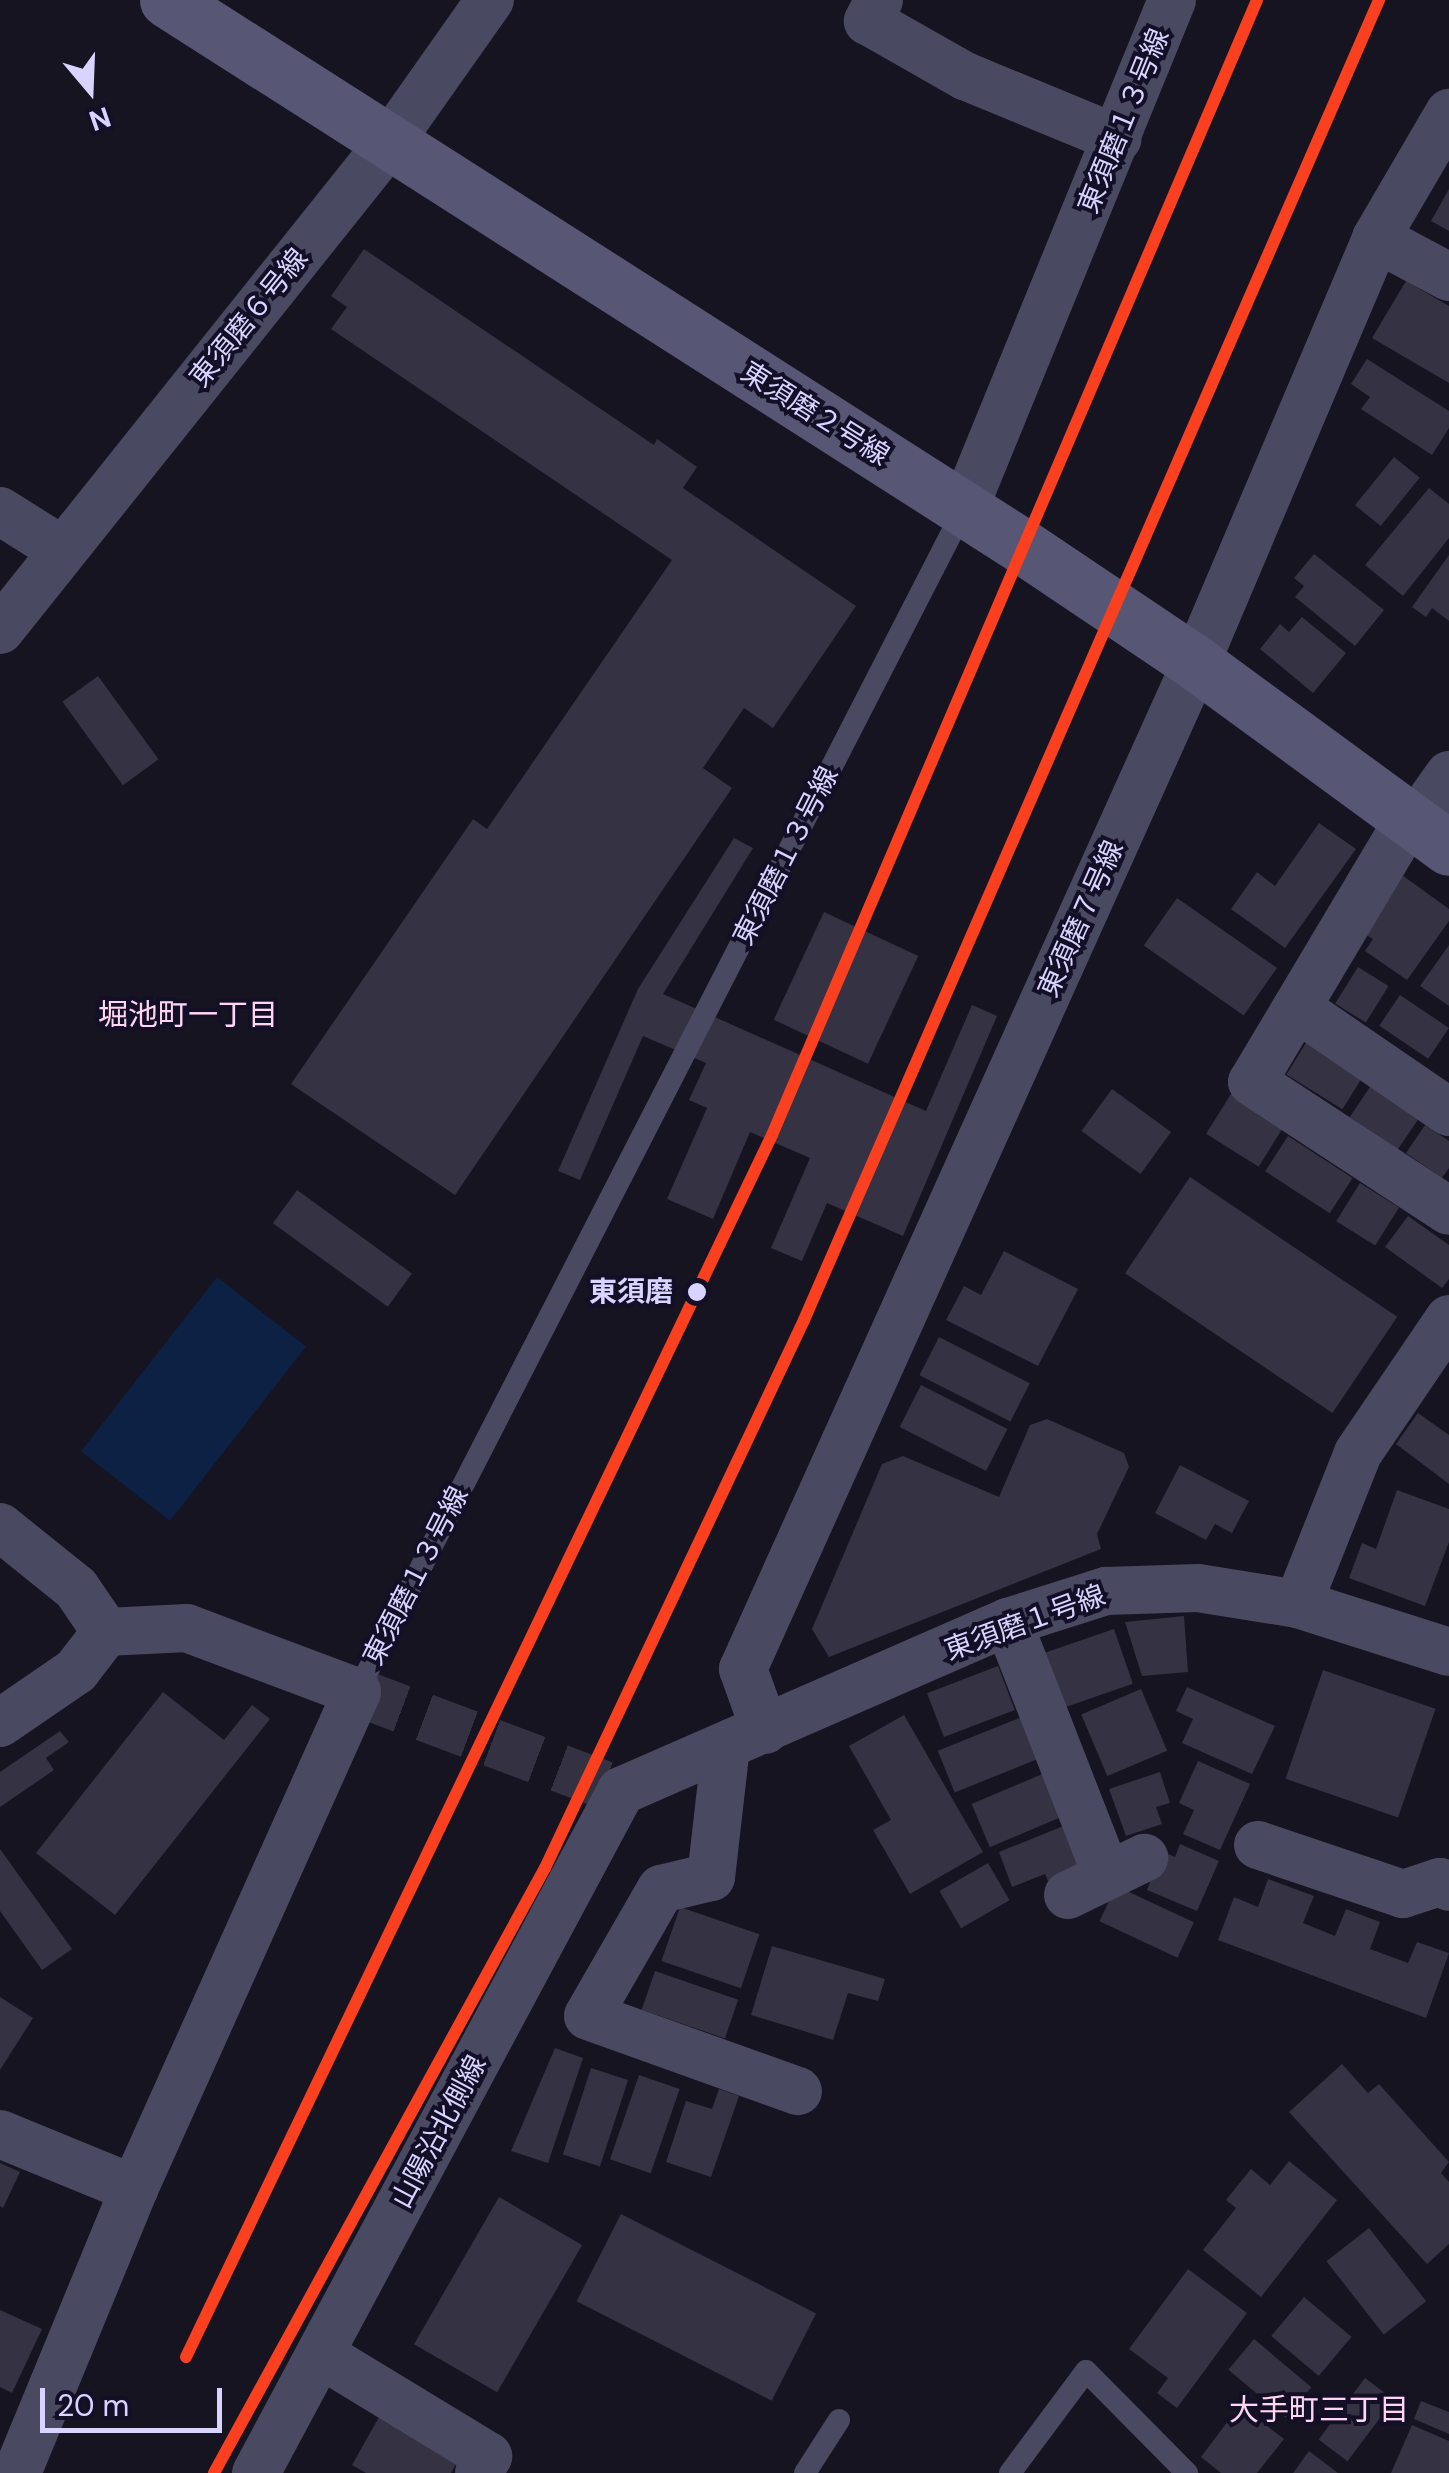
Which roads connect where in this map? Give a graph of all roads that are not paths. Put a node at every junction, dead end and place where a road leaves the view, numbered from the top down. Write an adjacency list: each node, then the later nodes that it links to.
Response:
1 (166, 0): 7 (street, 東須磨２号線)
2 (490, 0): 7 (street, 東須磨６号線)
3 (879, 0): 6 (street)
4 (1172, 0): 6 (street, 東須磨１３号線)
5 (1449, 113): 8 (street, 東須磨７号線)
6 (1118, 138): 10 (street, 東須磨１３号線)
7 (389, 143): 10 (street, 東須磨２号線); 12 (street, 東須磨６号線)
8 (1376, 238): 9 (street); 14 (street, 東須磨７号線)
9 (1449, 277)
10 (964, 509): 14 (street, 東須磨２号線); 26 (lane, 東須磨１３号線)
11 (0, 512): 12 (street)
12 (62, 550): 13 (street, 東須磨６号線)
13 (0, 630)
14 (1196, 663): 16 (street, 東須磨２号線); 28 (street, 東須磨７号線)
15 (1449, 775): 16 (street)
16 (1424, 830): 17 (street)
17 (1297, 1008): 18 (street); 19 (street)
18 (1449, 1112)
19 (1449, 1211)
20 (1447, 1326): 22 (street)
21 (0, 1527): 24 (street)
22 (1298, 1604): 23 (street, 東須磨１号線); 25 (street, 東須磨１号線)
23 (1008, 1622): 28 (street, 東須磨１号線); 31 (street)
24 (106, 1632): 26 (street); 27 (street)
25 (1449, 1652)
26 (357, 1692): 35 (street)
27 (0, 1723)
28 (745, 1738): 29 (street, 東須磨１号線); 33 (street)
29 (621, 1791): 36 (street, 山陽沿北側線)
30 (1258, 1845): 32 (street)
31 (1106, 1876)
32 (1449, 1887)
33 (798, 2091)
34 (0, 2134): 35 (street)
35 (134, 2190): 38 (street)
36 (320, 2354): 39 (street, 山陽沿北側線); 40 (street)
37 (838, 2420): 41 (lane)
38 (17, 2473)
39 (256, 2473)
40 (479, 2473)
41 (804, 2473)
42 (1010, 2473): 43 (lane)
43 (1186, 2473)

